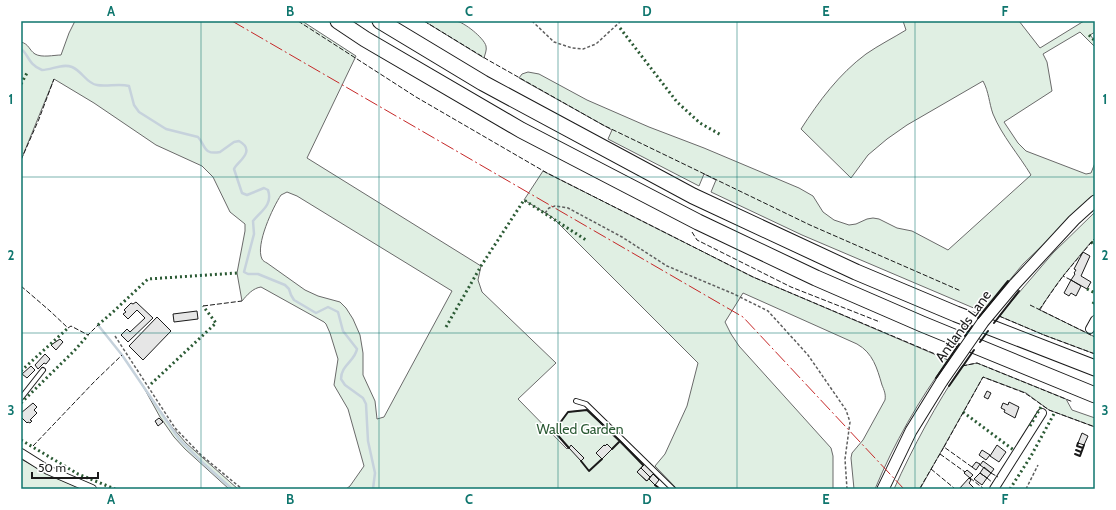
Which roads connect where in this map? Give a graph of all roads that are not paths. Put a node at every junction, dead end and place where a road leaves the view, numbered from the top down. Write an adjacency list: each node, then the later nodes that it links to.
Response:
1 (338, 21): 8 (highway)
2 (380, 21): 6 (highway)
3 (1095, 201): 15 (main road, Antlands Lane, bridge)
4 (1095, 320): 5 (street)
5 (1090, 329)
6 (1095, 368)
7 (43, 370): 9 (lane)
8 (1095, 395)
9 (21, 398)
10 (576, 401): 14 (lane)
11 (1042, 413): 16 (street)
12 (21, 453): 13 (street)
13 (92, 489)
14 (674, 489)
15 (882, 489)
16 (994, 489)

